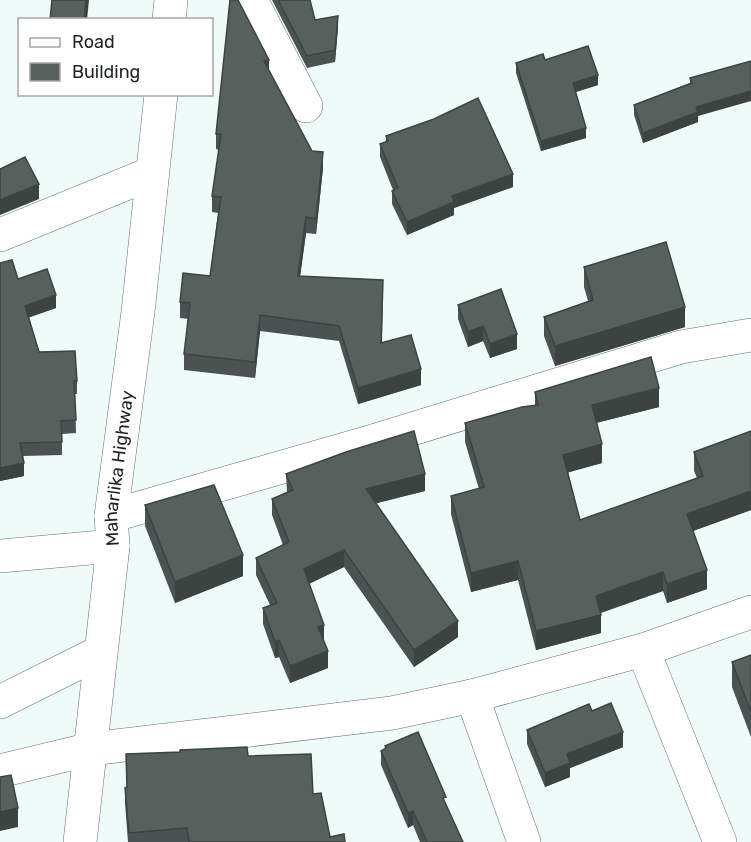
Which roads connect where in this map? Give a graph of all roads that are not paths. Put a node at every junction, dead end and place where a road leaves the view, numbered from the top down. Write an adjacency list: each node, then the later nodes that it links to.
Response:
1 (171, 0): 3 (street)
2 (250, 0): 5 (street)
3 (169, 18)
4 (161, 96): 6 (street, Maharlika Highway)
5 (306, 106)
6 (152, 173): 7 (street); 9 (street, Maharlika Highway)
7 (0, 235)
8 (751, 335): 9 (street)
9 (112, 531): 10 (street); 13 (street, Maharlika Highway)
10 (0, 556)
11 (751, 612): 12 (street)
12 (643, 650): 14 (street); 20 (street)
13 (100, 652): 15 (street); 16 (street, Maharlika Highway)
14 (472, 696): 16 (street); 19 (street)
15 (0, 702)
16 (91, 749): 17 (street); 18 (street, Maharlika Highway)
17 (0, 771)
18 (80, 842)
19 (524, 842)
20 (720, 842)

